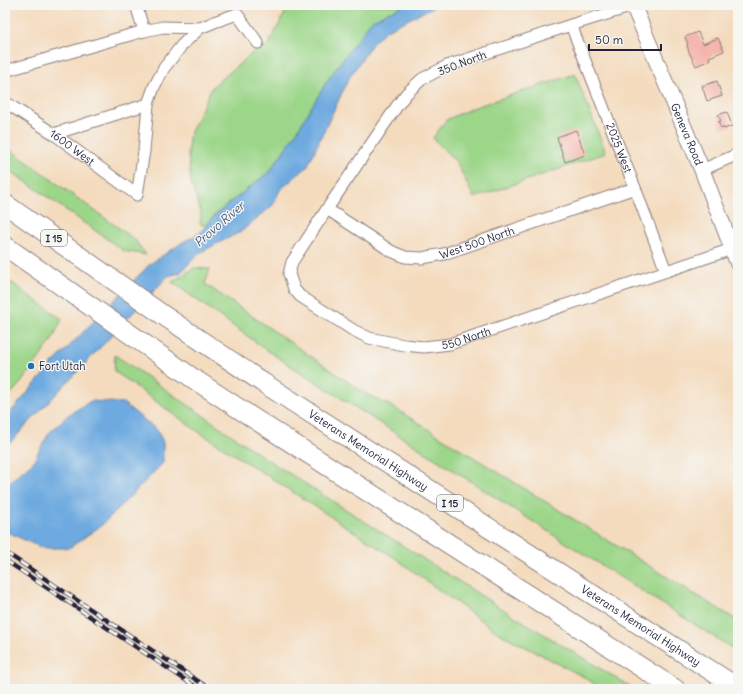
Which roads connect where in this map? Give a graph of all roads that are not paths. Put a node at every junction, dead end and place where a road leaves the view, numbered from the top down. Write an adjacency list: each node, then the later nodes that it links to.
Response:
1 (136, 5): 5 (street)
2 (633, 6): 3 (street, 350 North); 12 (main road, Geneva Road)
3 (571, 25): 13 (street, 2025 West); 15 (street, 350 North)
4 (200, 28): 5 (street); 6 (street); 9 (street)
5 (144, 31): 7 (street)
6 (258, 43)
7 (5, 71)
8 (5, 102): 10 (street, 1600 West)
9 (148, 104): 10 (street); 10 (street, 1600 West)
10 (54, 134)
11 (738, 154): 12 (street)
12 (702, 170): 17 (main road, Geneva Road)
13 (635, 188): 15 (street, West 500 North); 19 (street, 2025 West)
14 (5, 204): 20 (highway, Veterans Memorial Highway / I 15)
15 (327, 209): 19 (street, 550 North)
16 (5, 246): 21 (highway)
17 (732, 249): 18 (main road, Geneva Road); 19 (street, 550 North)
18 (738, 264)
19 (666, 271)
20 (738, 688)
21 (675, 689)

